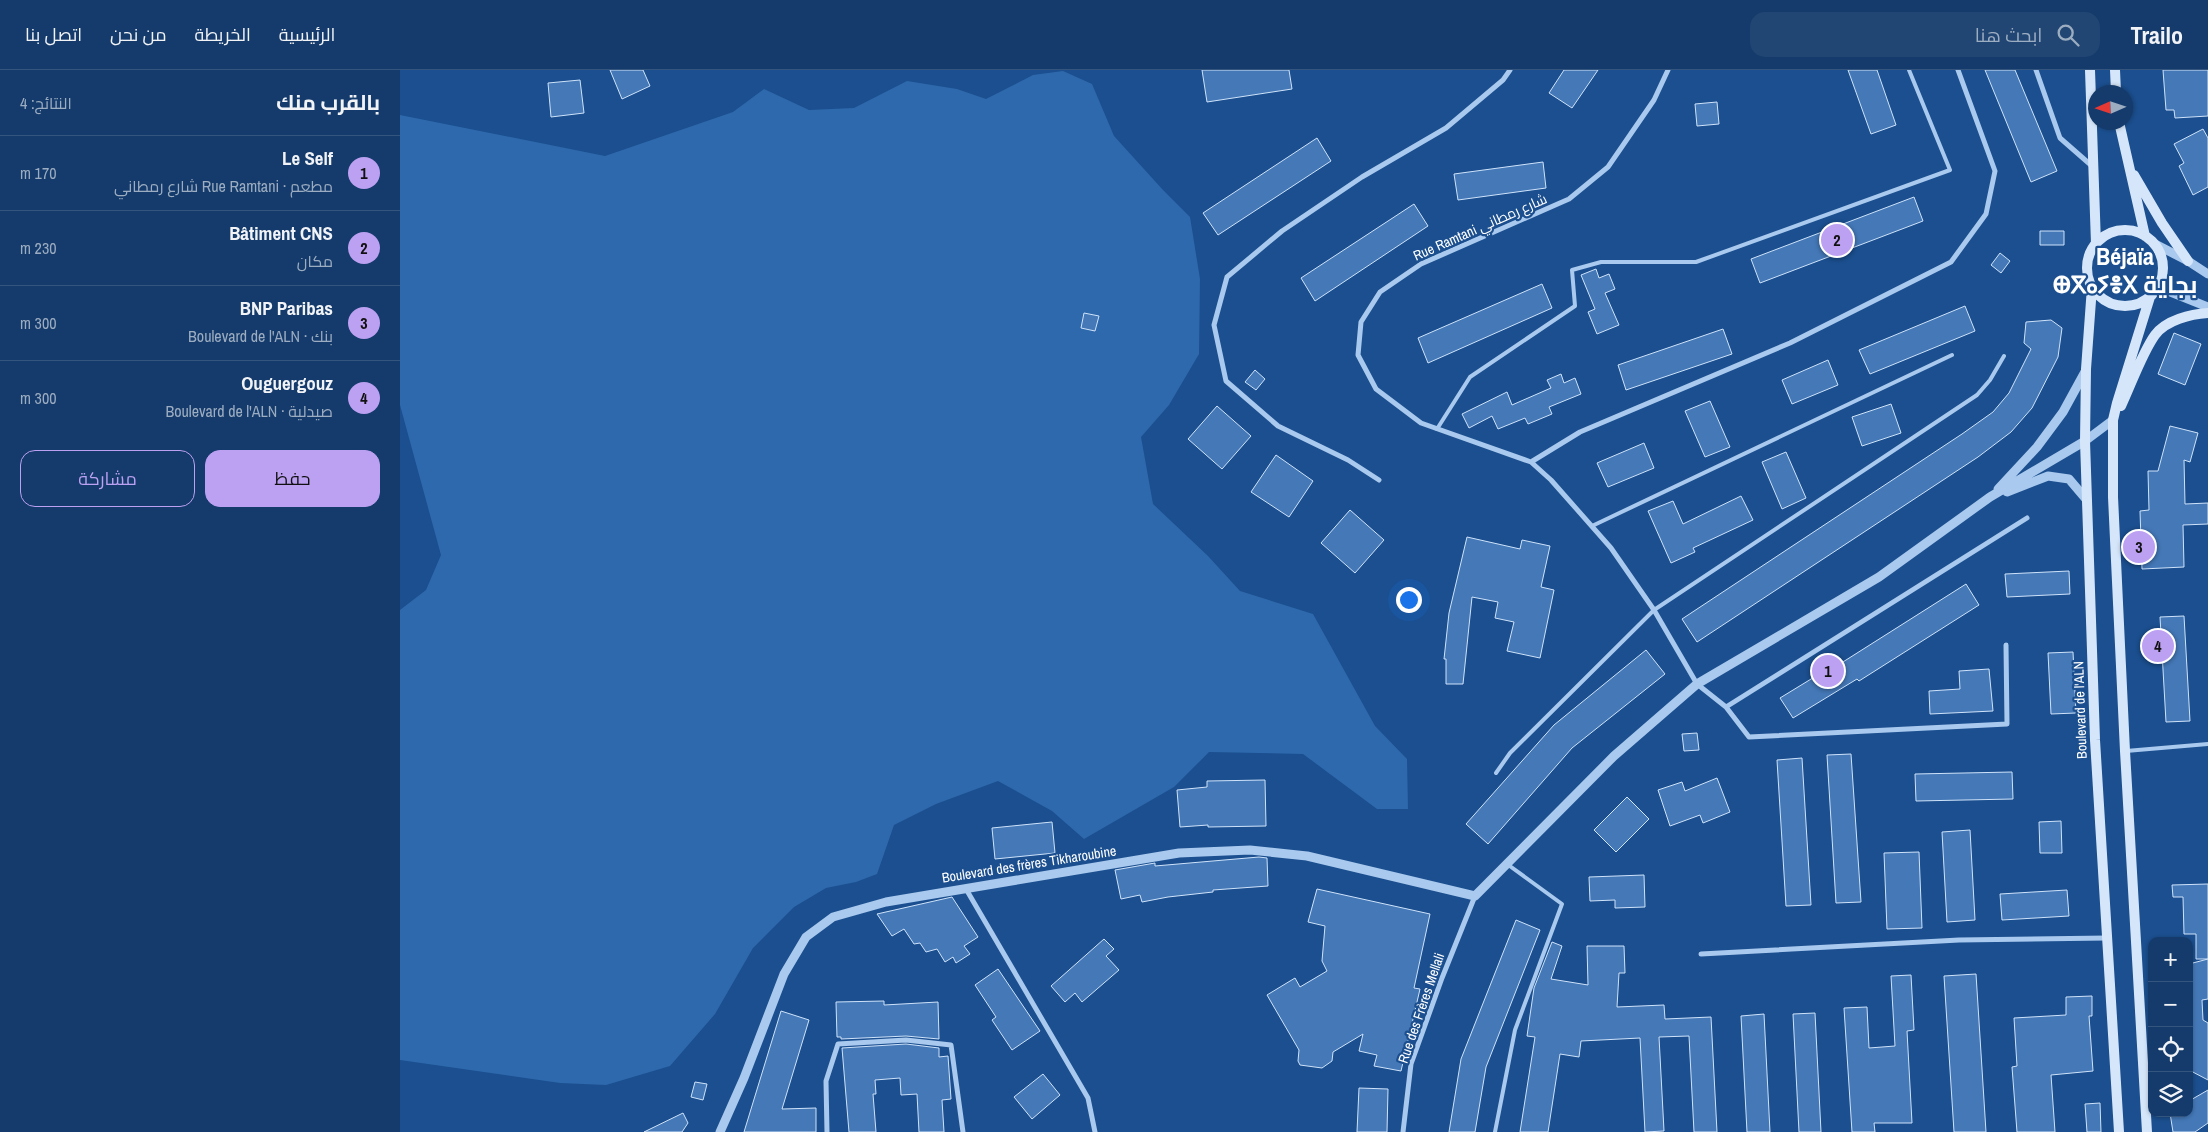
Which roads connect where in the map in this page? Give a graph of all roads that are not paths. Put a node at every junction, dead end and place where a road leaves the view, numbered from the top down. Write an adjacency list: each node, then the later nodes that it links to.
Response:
1 (1510, 70): 29 (street)
2 (1668, 70): 26 (street, Rue Ramtani شارع رمطاني)
3 (1909, 70): 26 (lane)
4 (1958, 70): 28 (street)
5 (2036, 70): 11 (street)
6 (2090, 70): 11 (main road)
7 (2115, 70): 8 (main road)
8 (2116, 85)
9 (2121, 130): 10 (main road)
10 (2128, 165): 12 (main road); 15 (main road)
11 (2093, 167): 13 (main road)
12 (2145, 236): 13 (main road); 14 (main road)
13 (2096, 244): 17 (main road)
14 (2155, 244): 15 (street); 18 (main road)
15 (2188, 261): 16 (street)
16 (2208, 274)
17 (2092, 287): 19 (main road); 24 (main road, Boulevard de l'ALN)
18 (2158, 287): 19 (main road); 20 (street)
19 (2150, 297): 25 (main road)
20 (2208, 307)
21 (2208, 313): 25 (main road)
22 (1952, 355): 33 (lane)
23 (2004, 356): 34 (lane)
24 (2086, 369): 27 (main road, Boulevard de l'ALN); 30 (street)
25 (2113, 420): 27 (street); 39 (main road)
26 (1437, 429): 28 (street, Rue Ramtani شارع رمطاني)
27 (2084, 441): 30 (street); 31 (main road, Boulevard de l'ALN)
28 (1531, 462): 33 (street, Rue Ramtani شارع رمطاني)
29 (1379, 480)
30 (1990, 497): 31 (street); 36 (street)
31 (2086, 499): 44 (main road, Boulevard de l'ALN)
32 (2027, 518): 37 (street)
33 (1592, 526): 34 (street, Rue Ramtani شارع رمطاني)
34 (1654, 610): 36 (street, Rue Ramtani شارع رمطاني); 40 (lane)
35 (2006, 645): 37 (street)
36 (1697, 684): 37 (street); 41 (street)
37 (1726, 707)
38 (2208, 744): 39 (lane)
39 (2125, 751): 53 (main road)
40 (1496, 772)
41 (1507, 864): 43 (street); 51 (lane)
42 (966, 889): 43 (street, Boulevard des frères Tikharoubine); 46 (street, Boulevard des frères Tikharoubine); 49 (street)
43 (1475, 896): 50 (street, Rue des Frères Mellali)
44 (2107, 938): 45 (street); 52 (main road, Boulevard de l'ALN)
45 (1701, 954)
46 (720, 1132)
47 (826, 1132): 48 (street)
48 (963, 1132)
49 (1095, 1132)
50 (1403, 1132)
51 (1494, 1132)
52 (2119, 1132)
53 (2147, 1132)

